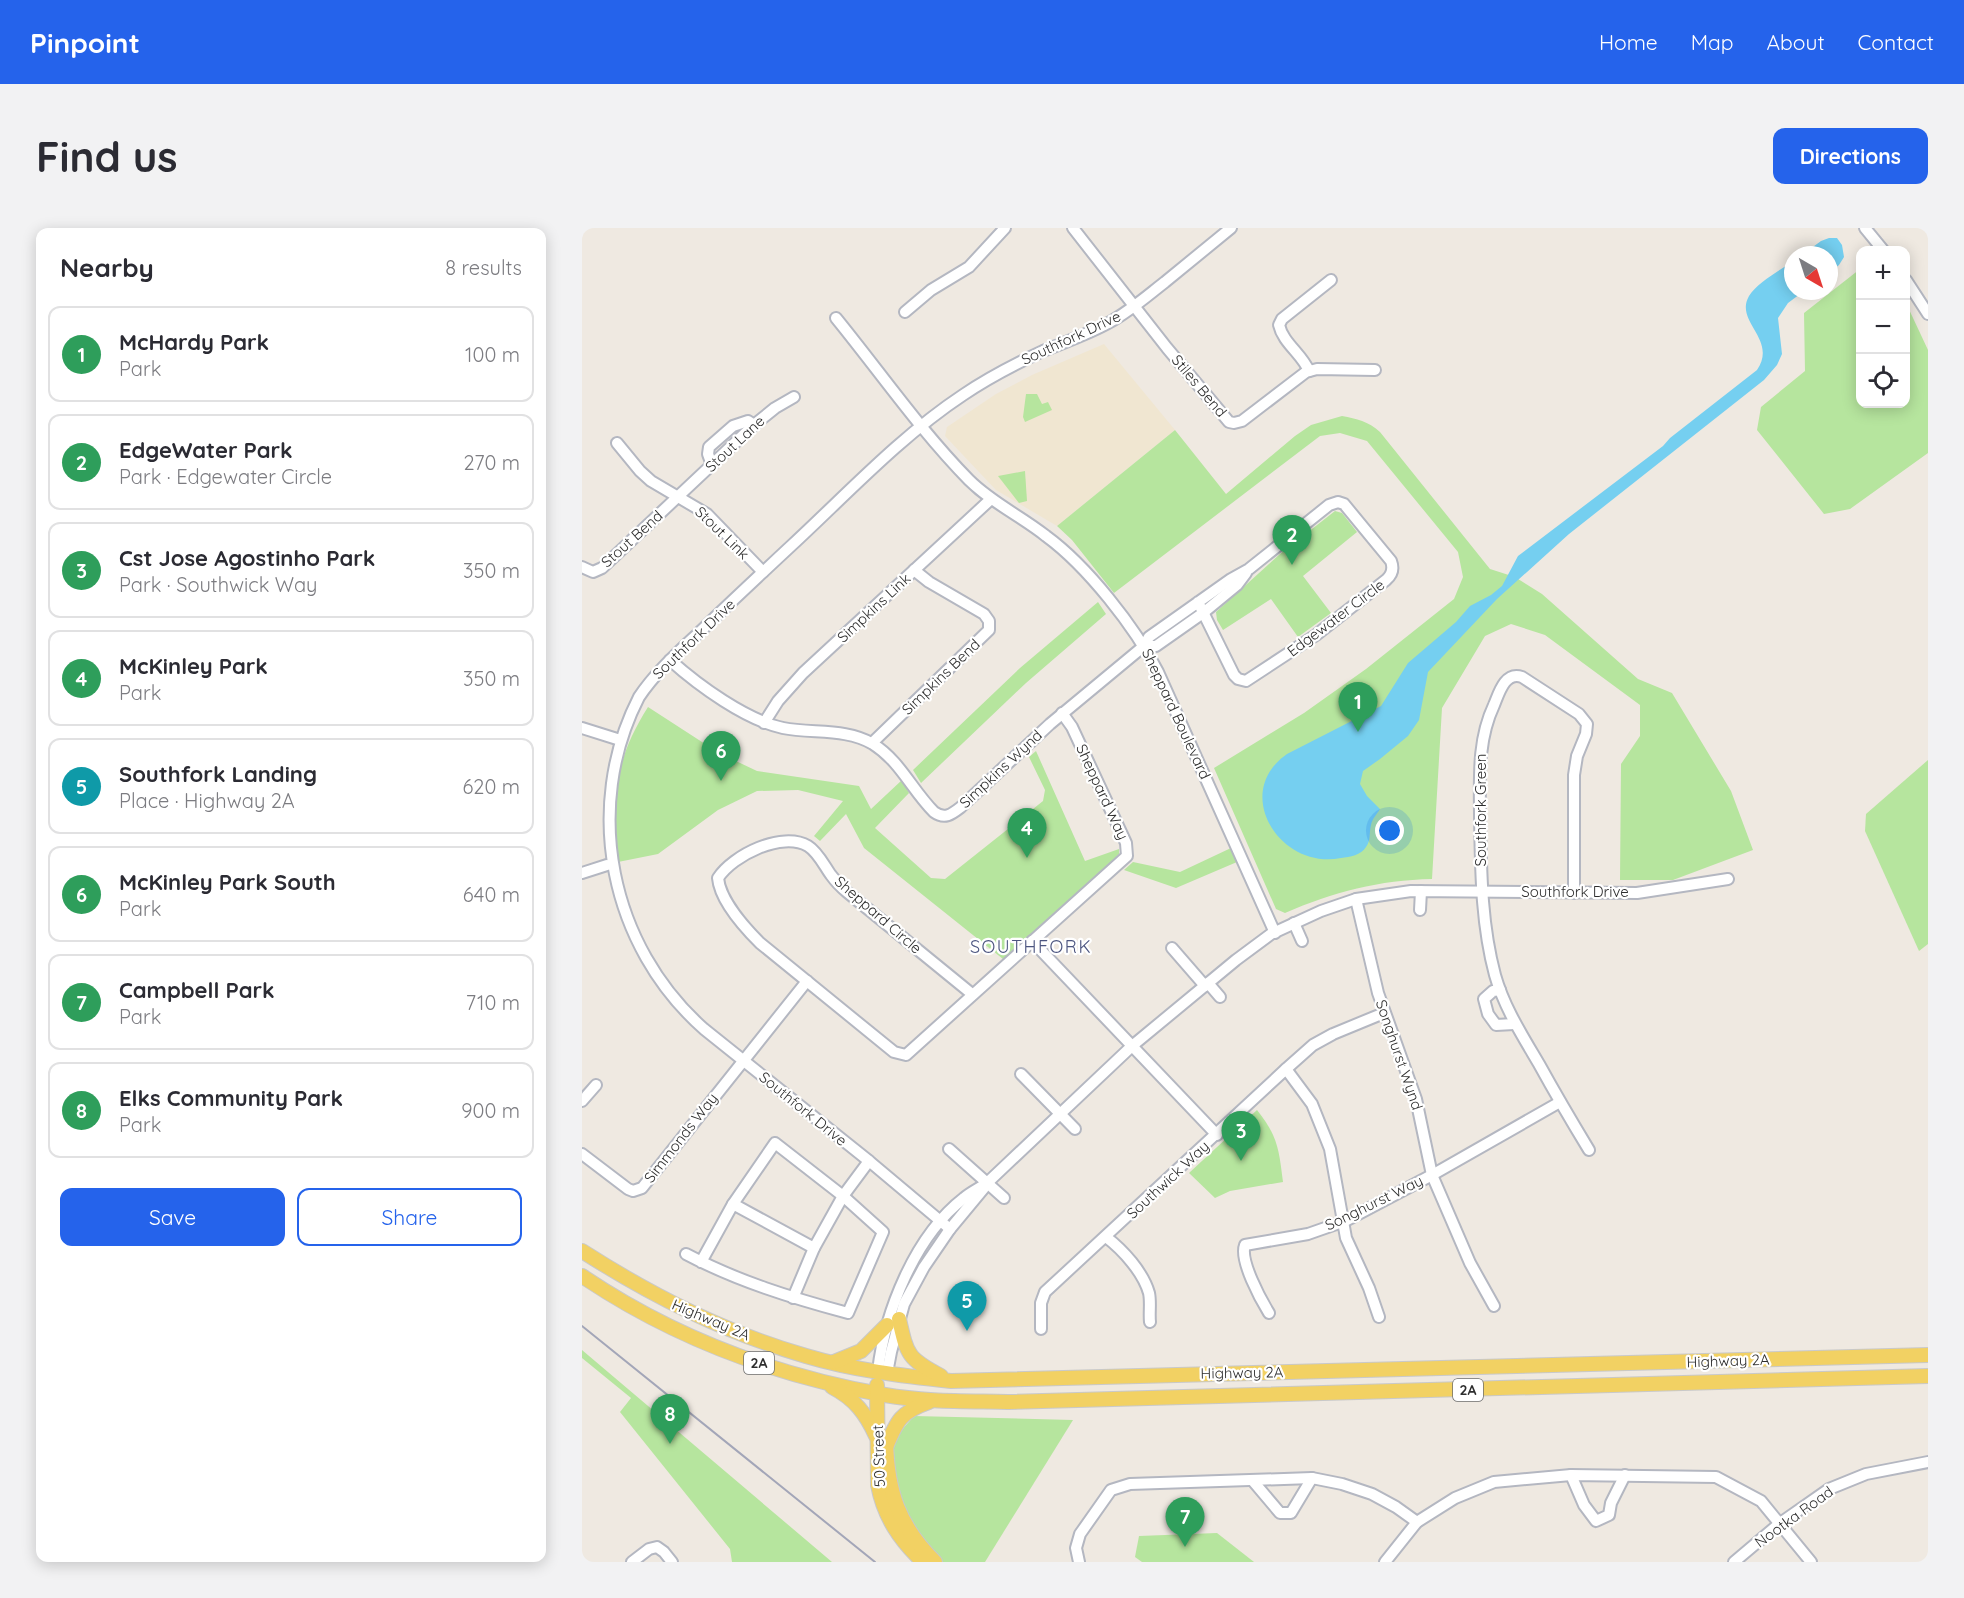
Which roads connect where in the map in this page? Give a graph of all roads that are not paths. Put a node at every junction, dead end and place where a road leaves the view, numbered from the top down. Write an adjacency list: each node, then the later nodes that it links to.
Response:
1 (1005, 228): 9 (street)
2 (1073, 228): 8 (street)
3 (1231, 228): 8 (street, Southfork Drive)
4 (1865, 228): 5 (street)
5 (1880, 246)
6 (1331, 280): 13 (street)
7 (1910, 287): 10 (street)
8 (1135, 306): 13 (street, Stiles Bend); 15 (street, Southfork Drive)
9 (905, 312)
10 (1928, 314)
11 (836, 318): 15 (street, Sheppard Boulevard)
12 (1375, 370): 13 (street)
13 (1309, 371)
14 (794, 397): 17 (street, Stout Lane)
15 (922, 425): 18 (street, Sheppard Boulevard); 22 (street, Southfork Drive)
16 (617, 443): 17 (street, Stout Link)
17 (679, 497): 19 (street, Stout Bend); 22 (street, Stout Link)
18 (991, 499): 21 (street, Simpkins Link); 25 (street, Sheppard Boulevard)
19 (582, 567)
20 (1249, 569): 23 (street); 24 (street); 24 (street, Edgewater Circle)
21 (914, 570): 28 (street, Simpkins Link); 31 (street, Simpkins Bend)
22 (763, 573): 26 (street, Southfork Drive)
23 (1198, 602): 24 (street, Edgewater Circle); 25 (street)
24 (1203, 613): 25 (street)
25 (1144, 646): 27 (street, Simpkins Wynd); 41 (street, Sheppard Boulevard)
26 (670, 660): 28 (street, Simpkins Wynd); 30 (street, Southfork Drive)
27 (1062, 712): 31 (street, Simpkins Wynd); 42 (street, Sheppard Way)
28 (764, 723): 31 (street, Simpkins Wynd)
29 (582, 728): 30 (street)
30 (617, 739): 32 (street, Southfork Drive)
31 (872, 743)
32 (607, 865): 33 (street); 53 (street, Southfork Drive)
33 (582, 873)
34 (1728, 879): 37 (street, Southfork Drive)
35 (1421, 891): 36 (street, Southfork Drive); 38 (street, Southfork Drive); 39 (street)
36 (1481, 891): 37 (street, Southfork Drive); 37 (street, Southfork Green); 47 (street)
37 (1574, 893)
38 (1356, 899): 40 (street, Southfork Drive); 50 (street, Songhurst Wynd)
39 (1420, 910)
40 (1294, 923): 41 (street, Southfork Drive); 43 (street)
41 (1275, 933): 46 (street, Southfork Drive)
42 (1032, 941): 48 (street, Sheppard Circle); 52 (street)
43 (1302, 941)
44 (1172, 948): 46 (street)
45 (807, 981): 48 (street, Sheppard Circle); 48 (street, Sheppard Circle); 53 (street)
46 (1206, 984): 49 (street); 52 (street, Southfork Drive)
47 (1500, 990): 51 (street); 51 (street)
48 (972, 994)
49 (1220, 998)
50 (1384, 1013): 54 (street, Southwick Way); 66 (street, Songhurst Wynd)
51 (1514, 1024): 58 (street)
52 (1132, 1046): 59 (street, Southfork Drive); 61 (street)
53 (742, 1060): 64 (street, Simmonds Way); 65 (street, Southfork Drive)
54 (1286, 1069): 61 (street, Southwick Way); 72 (street)
55 (1021, 1074): 59 (street)
56 (596, 1085): 57 (street)
57 (582, 1101)
58 (1560, 1102): 63 (street); 66 (street, Songhurst Way)
59 (1060, 1113): 60 (street); 67 (street, Southfork Drive)
60 (1075, 1129)
61 (1217, 1135): 74 (street, Southwick Way)
62 (949, 1149): 67 (street)
63 (1589, 1150)
64 (582, 1154)
65 (868, 1161): 68 (street); 71 (street, Southfork Drive)
66 (1432, 1175): 72 (street, Songhurst Way); 81 (street, Songhurst Wynd)
67 (987, 1183): 69 (street); 71 (street, Southfork Drive); 73 (street, Southfork Drive)
68 (843, 1196): 70 (street); 75 (street); 80 (street)
69 (1004, 1198)
70 (734, 1204): 75 (street); 78 (street)
71 (941, 1221): 73 (street, Southfork Drive); 84 (street, Southfork Drive)
72 (1345, 1221): 82 (street, Songhurst Way); 83 (street)
73 (950, 1229): 84 (street, Southfork Drive)
74 (1106, 1237): 85 (street); 86 (street, Southwick Way)
75 (814, 1248): 80 (street)
76 (582, 1251): 88 (main road, Highway 2A / 2A)
77 (686, 1254): 78 (street)
78 (701, 1262): 80 (street)
79 (582, 1276): 91 (main road, Highway 2A / 2A)
80 (793, 1298)
81 (1494, 1306)
82 (1269, 1313)
83 (1379, 1317)
84 (893, 1322): 88 (main road); 89 (street, Southfork Drive); 92 (main road)
85 (1150, 1322)
86 (1041, 1329)
87 (1928, 1355): 92 (main road, Highway 2A / 2A)
88 (834, 1362): 89 (main road, Highway 2A / 2A)
89 (882, 1372): 92 (main road, Highway 2A / 2A); 93 (main road, 50 Street)
90 (1928, 1376): 94 (main road, Highway 2A / 2A)
91 (820, 1381): 93 (main road, Highway 2A / 2A); 95 (main road)
92 (951, 1381)
93 (881, 1394): 94 (main road, Highway 2A / 2A); 95 (main road, 50 Street)
94 (934, 1400): 95 (main road)
95 (882, 1444): 106 (main road, 50 Street); 107 (main road, 50 Street)
96 (1928, 1462): 102 (street, Nootka Road)
97 (1571, 1475): 98 (street); 98 (street); 101 (street)
98 (1625, 1475): 102 (street)
99 (1312, 1478): 100 (street); 100 (street); 101 (street)
100 (1253, 1481): 108 (street)
101 (1417, 1522): 103 (street)
102 (1779, 1524): 109 (street, Nootka Road); 110 (street)
103 (1391, 1560)
104 (632, 1562): 105 (street)
105 (672, 1562)
106 (923, 1562)
107 (935, 1562)
108 (1078, 1562)
109 (1734, 1562)
110 (1810, 1562)

